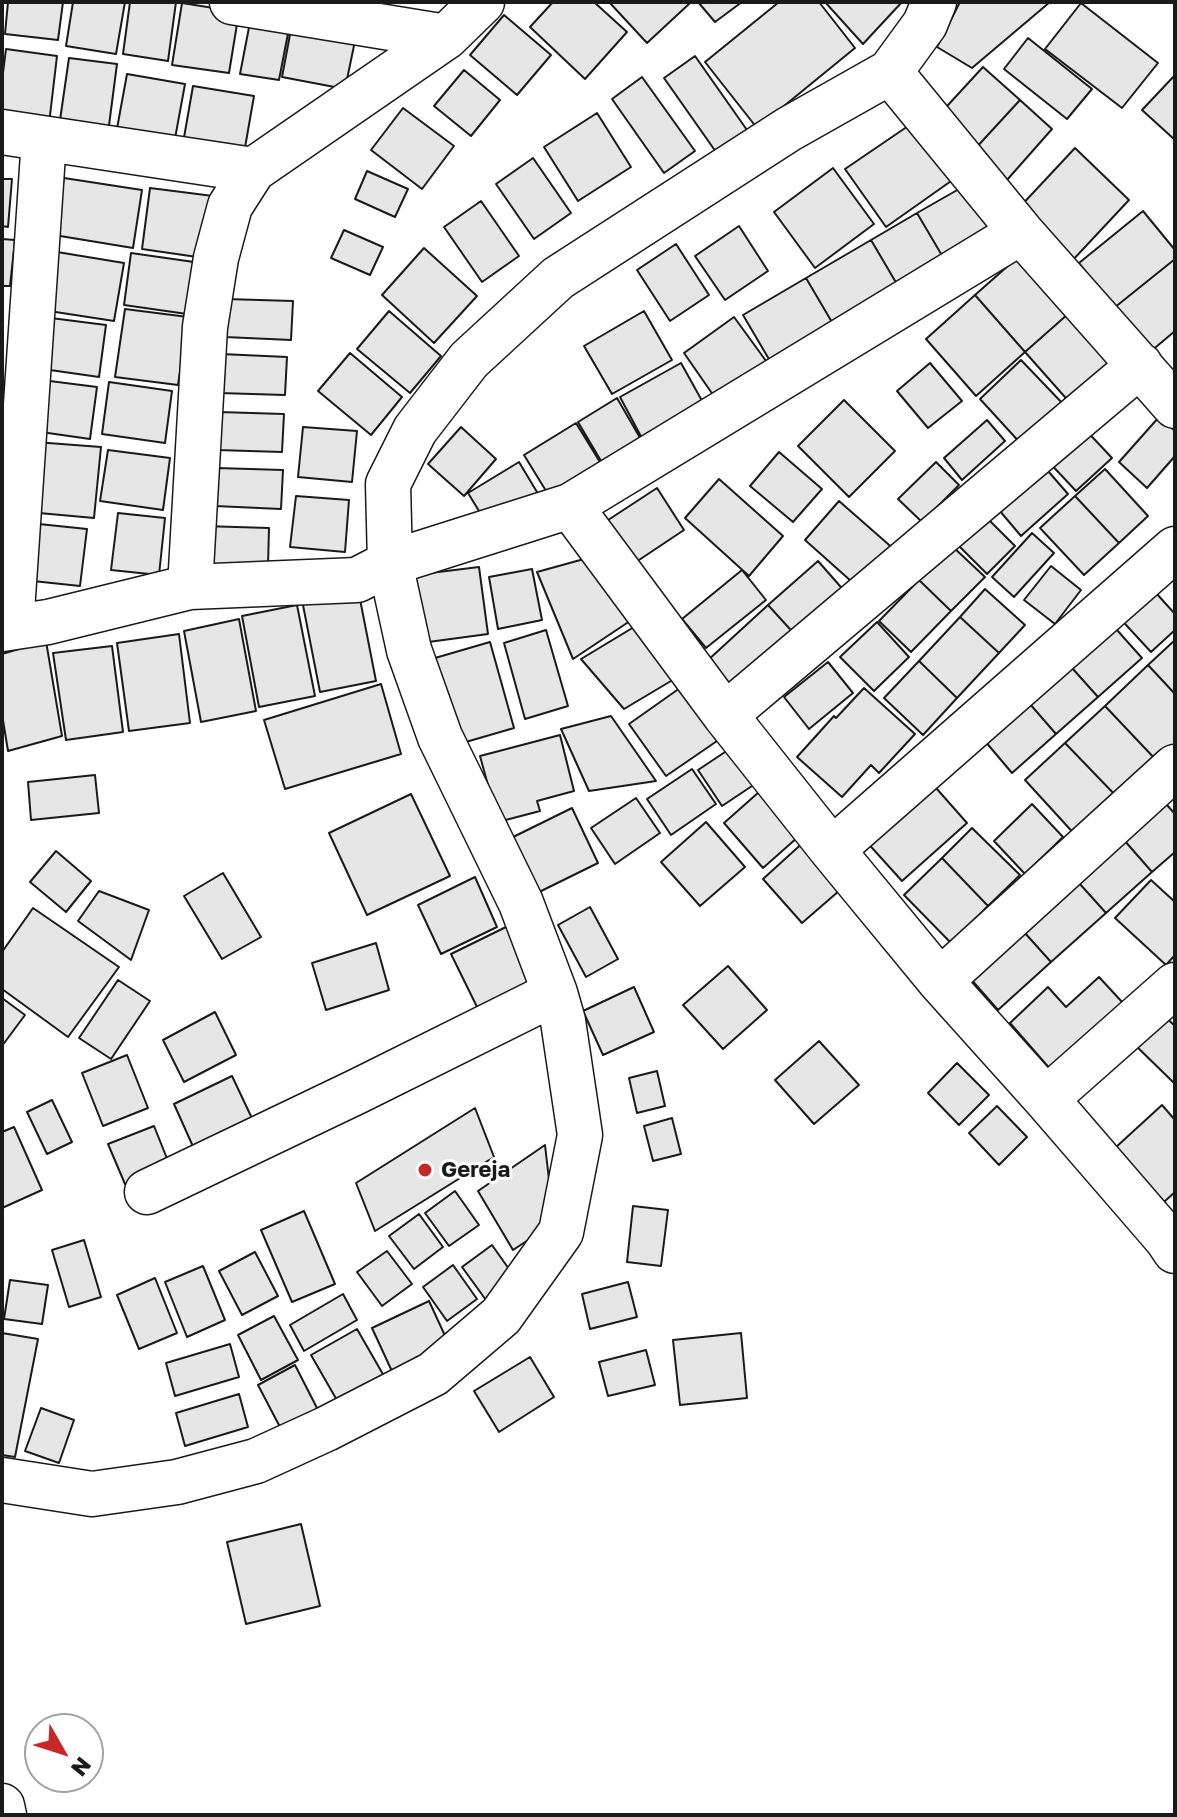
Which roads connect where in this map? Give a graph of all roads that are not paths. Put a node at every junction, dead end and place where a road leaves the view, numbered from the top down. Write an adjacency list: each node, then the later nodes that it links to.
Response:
1 (232, 2): 4 (street)
2 (482, 2): 4 (street)
3 (934, 2): 5 (street)
4 (446, 37): 7 (street)
5 (890, 72): 8 (street); 13 (street)
6 (23, 136): 7 (street); 15 (street)
7 (253, 170): 14 (street)
8 (1021, 232): 9 (street); 11 (street)
9 (1140, 365): 10 (street); 16 (street)
10 (1175, 406)
11 (570, 506): 13 (street); 16 (street)
12 (1175, 549): 18 (street)
13 (390, 563): 14 (street); 21 (street)
14 (190, 587): 15 (street)
15 (6, 628)
16 (725, 715): 18 (street)
17 (1175, 767): 19 (street)
18 (832, 850): 19 (street)
19 (940, 981): 22 (street)
20 (1175, 985): 22 (street)
21 (555, 993): 23 (street); 25 (street)
22 (1046, 1099): 24 (street)
23 (147, 1192)
24 (1172, 1241)
25 (2, 1480)
26 (2, 1806): 27 (street)
27 (4, 1815)

